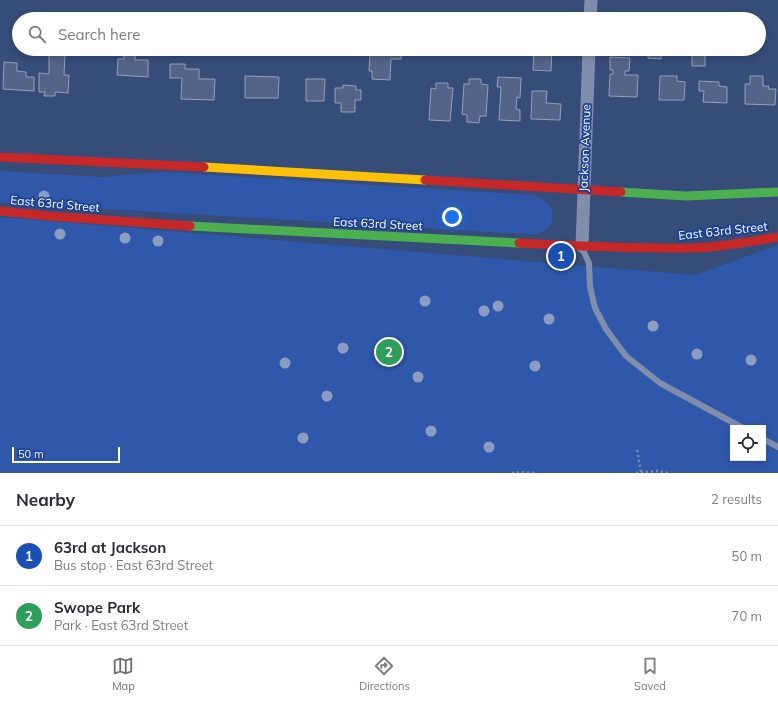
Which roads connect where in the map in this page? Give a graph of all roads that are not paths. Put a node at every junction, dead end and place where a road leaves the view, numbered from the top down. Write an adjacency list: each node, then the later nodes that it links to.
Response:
1 (591, 0): 2 (street)
2 (590, 12)
3 (589, 56): 5 (street, Jackson Avenue)
4 (0, 157): 5 (main road)
5 (584, 189): 6 (main road); 9 (street, Jackson Avenue)
6 (778, 192)
7 (0, 211): 9 (main road, East 63rd Street)
8 (778, 237): 9 (main road, East 63rd Street)
9 (582, 246): 10 (lane)
10 (738, 425)
11 (766, 440): 12 (lane)
12 (778, 447)

